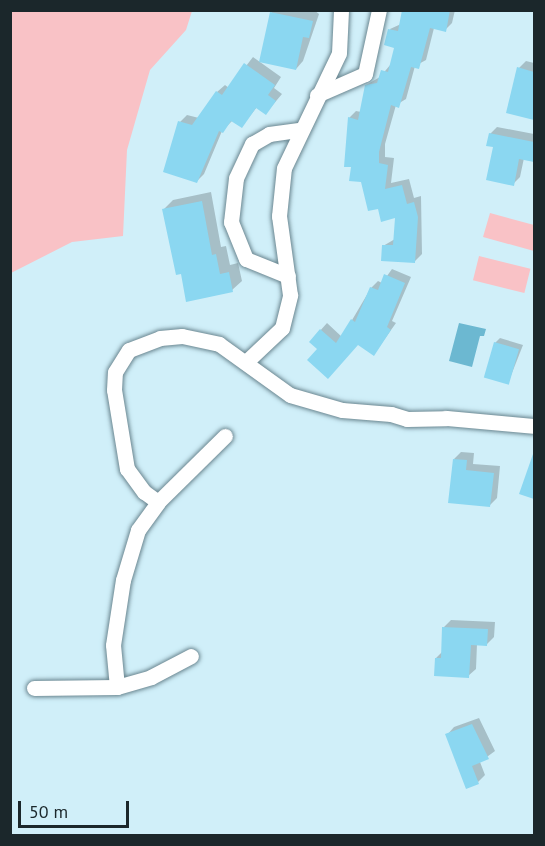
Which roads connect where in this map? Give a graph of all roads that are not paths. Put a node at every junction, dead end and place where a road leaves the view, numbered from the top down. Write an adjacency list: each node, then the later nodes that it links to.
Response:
1 (340, 10): 3 (street)
2 (379, 10): 3 (street)
3 (317, 95): 4 (street)
4 (299, 130): 5 (street); 5 (street)
5 (288, 276): 6 (street)
6 (247, 361): 7 (street); 9 (street)
7 (534, 426)
8 (225, 436): 9 (street)
9 (158, 502): 11 (street)
10 (191, 656): 11 (street)
11 (117, 687): 12 (street)
12 (34, 688)

